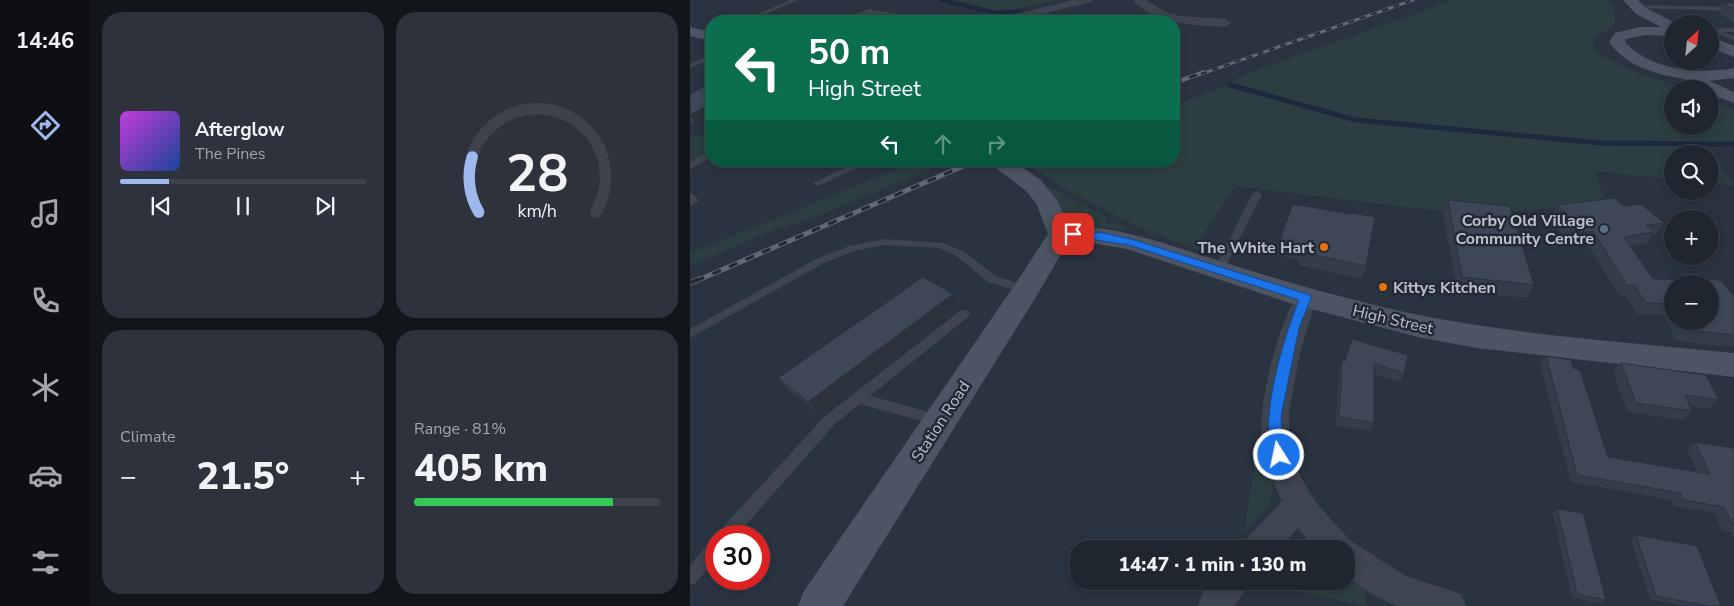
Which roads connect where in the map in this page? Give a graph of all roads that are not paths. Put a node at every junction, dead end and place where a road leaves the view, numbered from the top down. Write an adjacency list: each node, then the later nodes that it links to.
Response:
1 (795, 0): 8 (lane)
2 (1087, 0): 11 (street)
3 (1138, 0): 12 (street)
4 (887, 5): 7 (street)
5 (1636, 5): 6 (lane); 15 (main road); 19 (main road)
6 (1734, 9)
7 (869, 12): 9 (street); 10 (street)
8 (759, 15)
9 (862, 15)
10 (884, 15)
11 (1025, 15)
12 (1166, 15)
13 (1180, 20): 14 (street)
14 (1225, 22)
15 (1664, 22)
16 (1734, 30): 21 (lane)
17 (690, 31): 20 (main road)
18 (1664, 31): 19 (main road)
19 (1629, 32): 28 (main road)
20 (705, 35)
21 (1734, 38)
22 (1719, 42): 23 (main road)
23 (1734, 44)
24 (1719, 45): 25 (main road)
25 (1734, 52)
26 (705, 60): 27 (lane)
27 (690, 66)
28 (1669, 71): 29 (main road); 30 (main road)
29 (1734, 73)
30 (1734, 98)
31 (705, 157): 32 (lane)
32 (690, 166)
33 (853, 167): 35 (lane)
34 (1008, 167): 39 (main road)
35 (817, 183)
36 (1257, 194): 40 (lane)
37 (690, 196): 38 (lane)
38 (690, 202)
39 (1060, 234): 40 (main road, High Street); 41 (main road, Station Road)
40 (1218, 272): 42 (main road, High Street)
41 (1026, 290): 44 (lane); 47 (main road, Station Road)
42 (1306, 298): 45 (main road, High Street); 48 (street)
43 (964, 314): 46 (lane)
44 (690, 334)
45 (1734, 365)
46 (858, 398): 47 (lane); 49 (lane)
47 (941, 420): 56 (main road, Station Road)
48 (1298, 504): 50 (street); 51 (street)
49 (736, 525)
50 (1266, 540)
51 (1328, 540)
52 (705, 560): 54 (lane)
53 (1355, 563): 58 (street)
54 (690, 577)
55 (1225, 590): 57 (street)
56 (819, 606)
57 (1215, 606)
58 (1449, 606)

